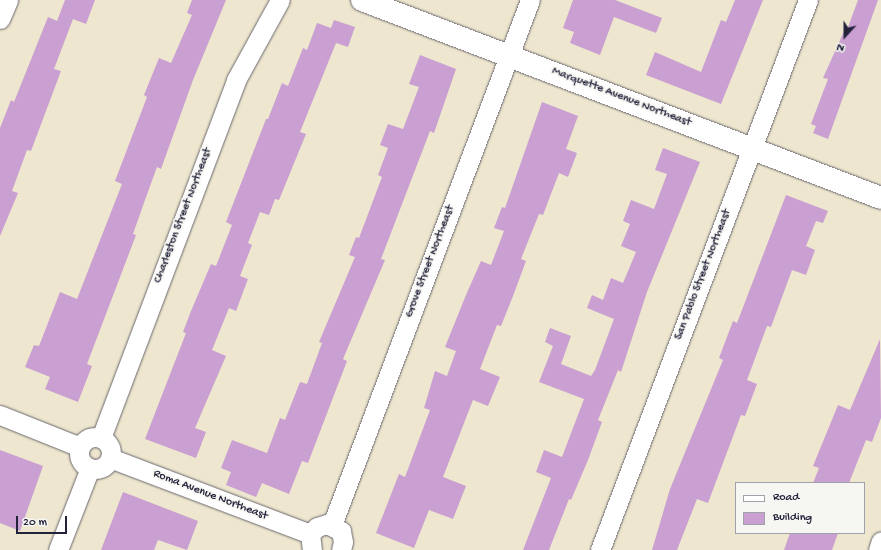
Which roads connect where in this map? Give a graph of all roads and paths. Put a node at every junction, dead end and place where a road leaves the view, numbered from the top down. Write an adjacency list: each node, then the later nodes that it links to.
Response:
1 (8, 0): 6 (street)
2 (280, 0): 11 (street, Charleston Street Northeast)
3 (362, 0): 7 (street, Marquette Avenue Northeast)
4 (530, 0): 7 (street, Grove Street Northeast)
5 (808, 0): 8 (street, San Pablo Street Northeast)
6 (0, 19)
7 (509, 55): 8 (street, Marquette Avenue Northeast); 15 (street, Grove Street Northeast)
8 (751, 148): 9 (street, Marquette Avenue Northeast); 20 (street, San Pablo Street Northeast)
9 (881, 198)
10 (0, 415): 12 (street)
11 (101, 438): 12 (street); 13 (street)
12 (80, 447): 14 (street)
13 (110, 458): 14 (street); 17 (street, Roma Avenue Northeast)
14 (90, 468): 19 (street)
15 (332, 525): 17 (street); 18 (street)
16 (881, 541): 21 (street)
17 (311, 542)
18 (345, 549)
19 (58, 550)
20 (600, 550)
21 (878, 550)

